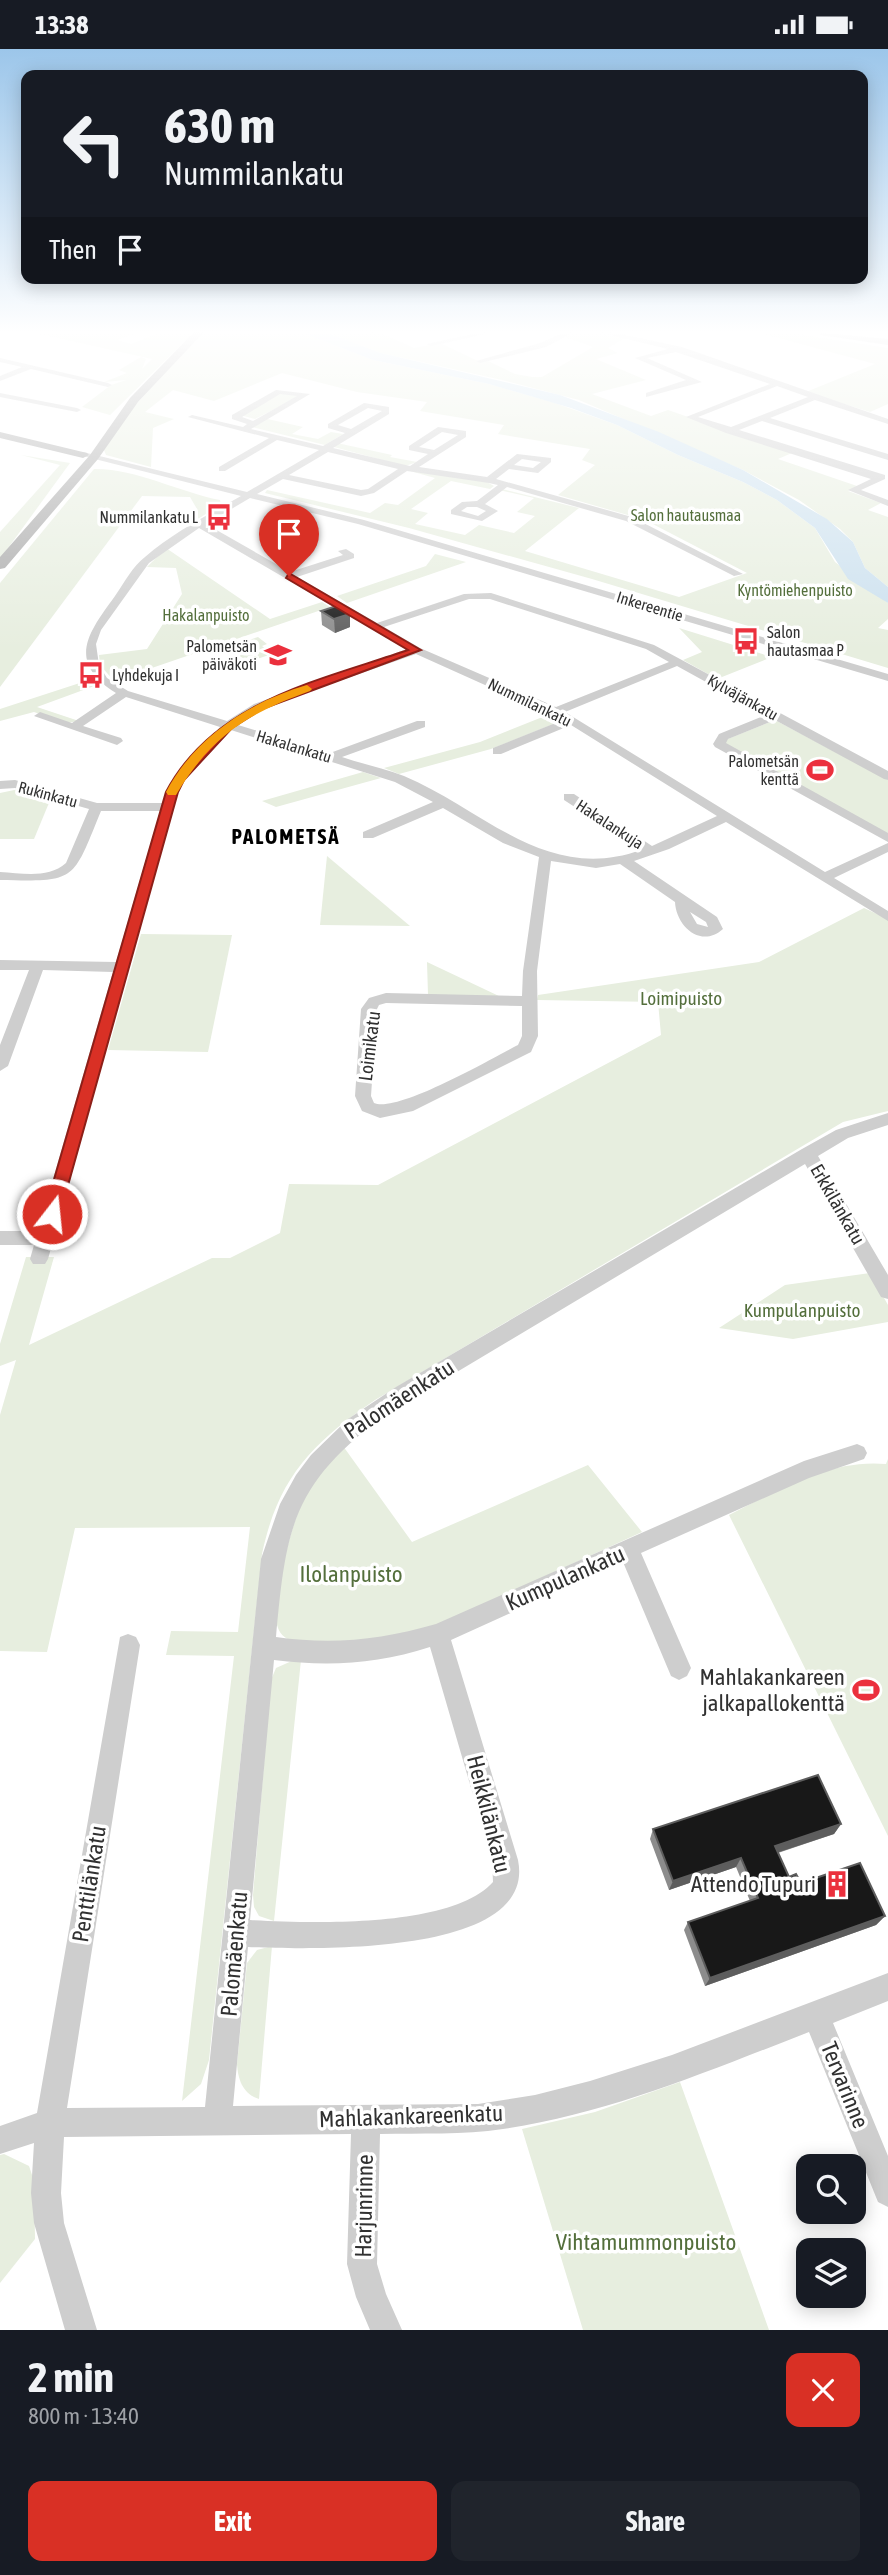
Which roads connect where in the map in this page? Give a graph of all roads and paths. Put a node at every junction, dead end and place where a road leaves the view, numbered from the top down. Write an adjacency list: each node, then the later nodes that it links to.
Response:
1 (13, 438): 14 (main road)
2 (94, 438): 14 (main road)
3 (95, 438): 17 (main road)
4 (103, 438): 17 (main road)
5 (274, 438): 19 (street)
6 (289, 438): 13 (street)
7 (341, 438): 13 (street, Hakalankatu)
8 (427, 438): 15 (street)
9 (458, 438): 15 (street)
10 (754, 438): 22 (street)
11 (828, 438): 16 (street)
12 (0, 447): 17 (main road)
13 (328, 447): 20 (street); 21 (street, Hakalankatu)
14 (54, 449): 17 (main road)
15 (435, 453): 20 (street)
16 (888, 457)
17 (86, 459): 25 (street, Inkereentie); 30 (main road)
18 (506, 466): 23 (street)
19 (222, 469)
20 (408, 469): 21 (street); 23 (street)
21 (282, 476): 25 (street, Hakalankatu)
22 (883, 476): 26 (street)
23 (489, 480): 24 (street)
24 (505, 484): 27 (street); 31 (street)
25 (246, 497): 28 (street, Hakalankatu); 36 (street, Inkereentie)
26 (888, 503)
27 (479, 504)
28 (200, 524): 32 (street, Nummilankatu); 37 (street, Hakalankatu)
29 (351, 556): 32 (street)
30 (0, 565)
31 (738, 574)
32 (289, 576): 33 (street, Nummilankatu)
33 (374, 627): 34 (street, Nummilankatu); 35 (street, Kylväjänkatu)
34 (416, 650): 38 (street, Nummilankatu); 43 (street)
35 (678, 662): 38 (street); 39 (street, Kylväjänkatu)
36 (888, 678)
37 (124, 693): 43 (street, Hakalankatu); 44 (street)
38 (556, 711): 41 (street, Nummilankatu)
39 (776, 715): 48 (street, Kylväjänkatu); 56 (street)
40 (40, 716): 44 (street)
41 (571, 721): 46 (street); 54 (street, Nummilankatu)
42 (421, 725): 47 (street)
43 (228, 726): 47 (street, Hakalankatu); 53 (street)
44 (75, 727): 45 (street)
45 (117, 741)
46 (498, 751)
47 (331, 757): 51 (street, Hakalankatu)
48 (888, 776)
49 (0, 785): 52 (street, Rukinkatu)
50 (569, 797): 58 (street, Hakalankuja)
51 (445, 802): 55 (street); 59 (street, Hakalankatu)
52 (96, 807): 53 (street, Rukinkatu); 61 (street, Rukinkatu)
53 (168, 807): 67 (street)
54 (726, 817): 58 (street, Hakalankatu); 62 (street, Nummilankatu)
55 (368, 835)
56 (888, 838)
57 (888, 847): 62 (street)
58 (651, 851): 60 (street, Hakalankatu)
59 (545, 858): 60 (street, Hakalankatu); 68 (street, Loimikatu)
60 (623, 860): 63 (street)
61 (0, 876)
62 (825, 877): 64 (street, Nummilankatu)
63 (682, 902)
64 (888, 917)
65 (0, 965): 66 (street)
66 (38, 965): 67 (street); 69 (street)
67 (123, 967): 73 (street)
68 (529, 1001): 68 (street, Loimikatu)
69 (0, 1066)
70 (888, 1119): 71 (street, Palomäenkatu)
71 (808, 1153): 75 (street, Erkkilänkatu); 80 (street, Palomäenkatu)
72 (0, 1238): 73 (street)
73 (45, 1238): 74 (street)
74 (39, 1259)
75 (888, 1292)
76 (858, 1453): 77 (street, Kumpulankatu)
77 (629, 1550): 78 (street, Kumpulankatu); 81 (street)
78 (438, 1634): 80 (street, Kumpulankatu); 82 (street, Heikkilänkatu)
79 (128, 1645): 87 (street, Penttilänkatu)
80 (263, 1647): 82 (street, Palomäenkatu)
81 (679, 1668)
82 (237, 1933): 85 (street, Palomäenkatu)
83 (888, 1987): 84 (street, Mahlakankareenkatu)
84 (817, 2017): 86 (street, Mahlakankareenkatu); 89 (street, Tervarinne)
85 (218, 2119): 86 (street, Mahlakankareenkatu); 87 (street, Mahlakankareenkatu)
86 (366, 2120): 91 (street, Harjunrinne)
87 (50, 2123): 88 (street, Mahlakankareenkatu); 90 (street)
88 (0, 2140)
89 (888, 2192)
90 (81, 2330)
91 (386, 2330)

